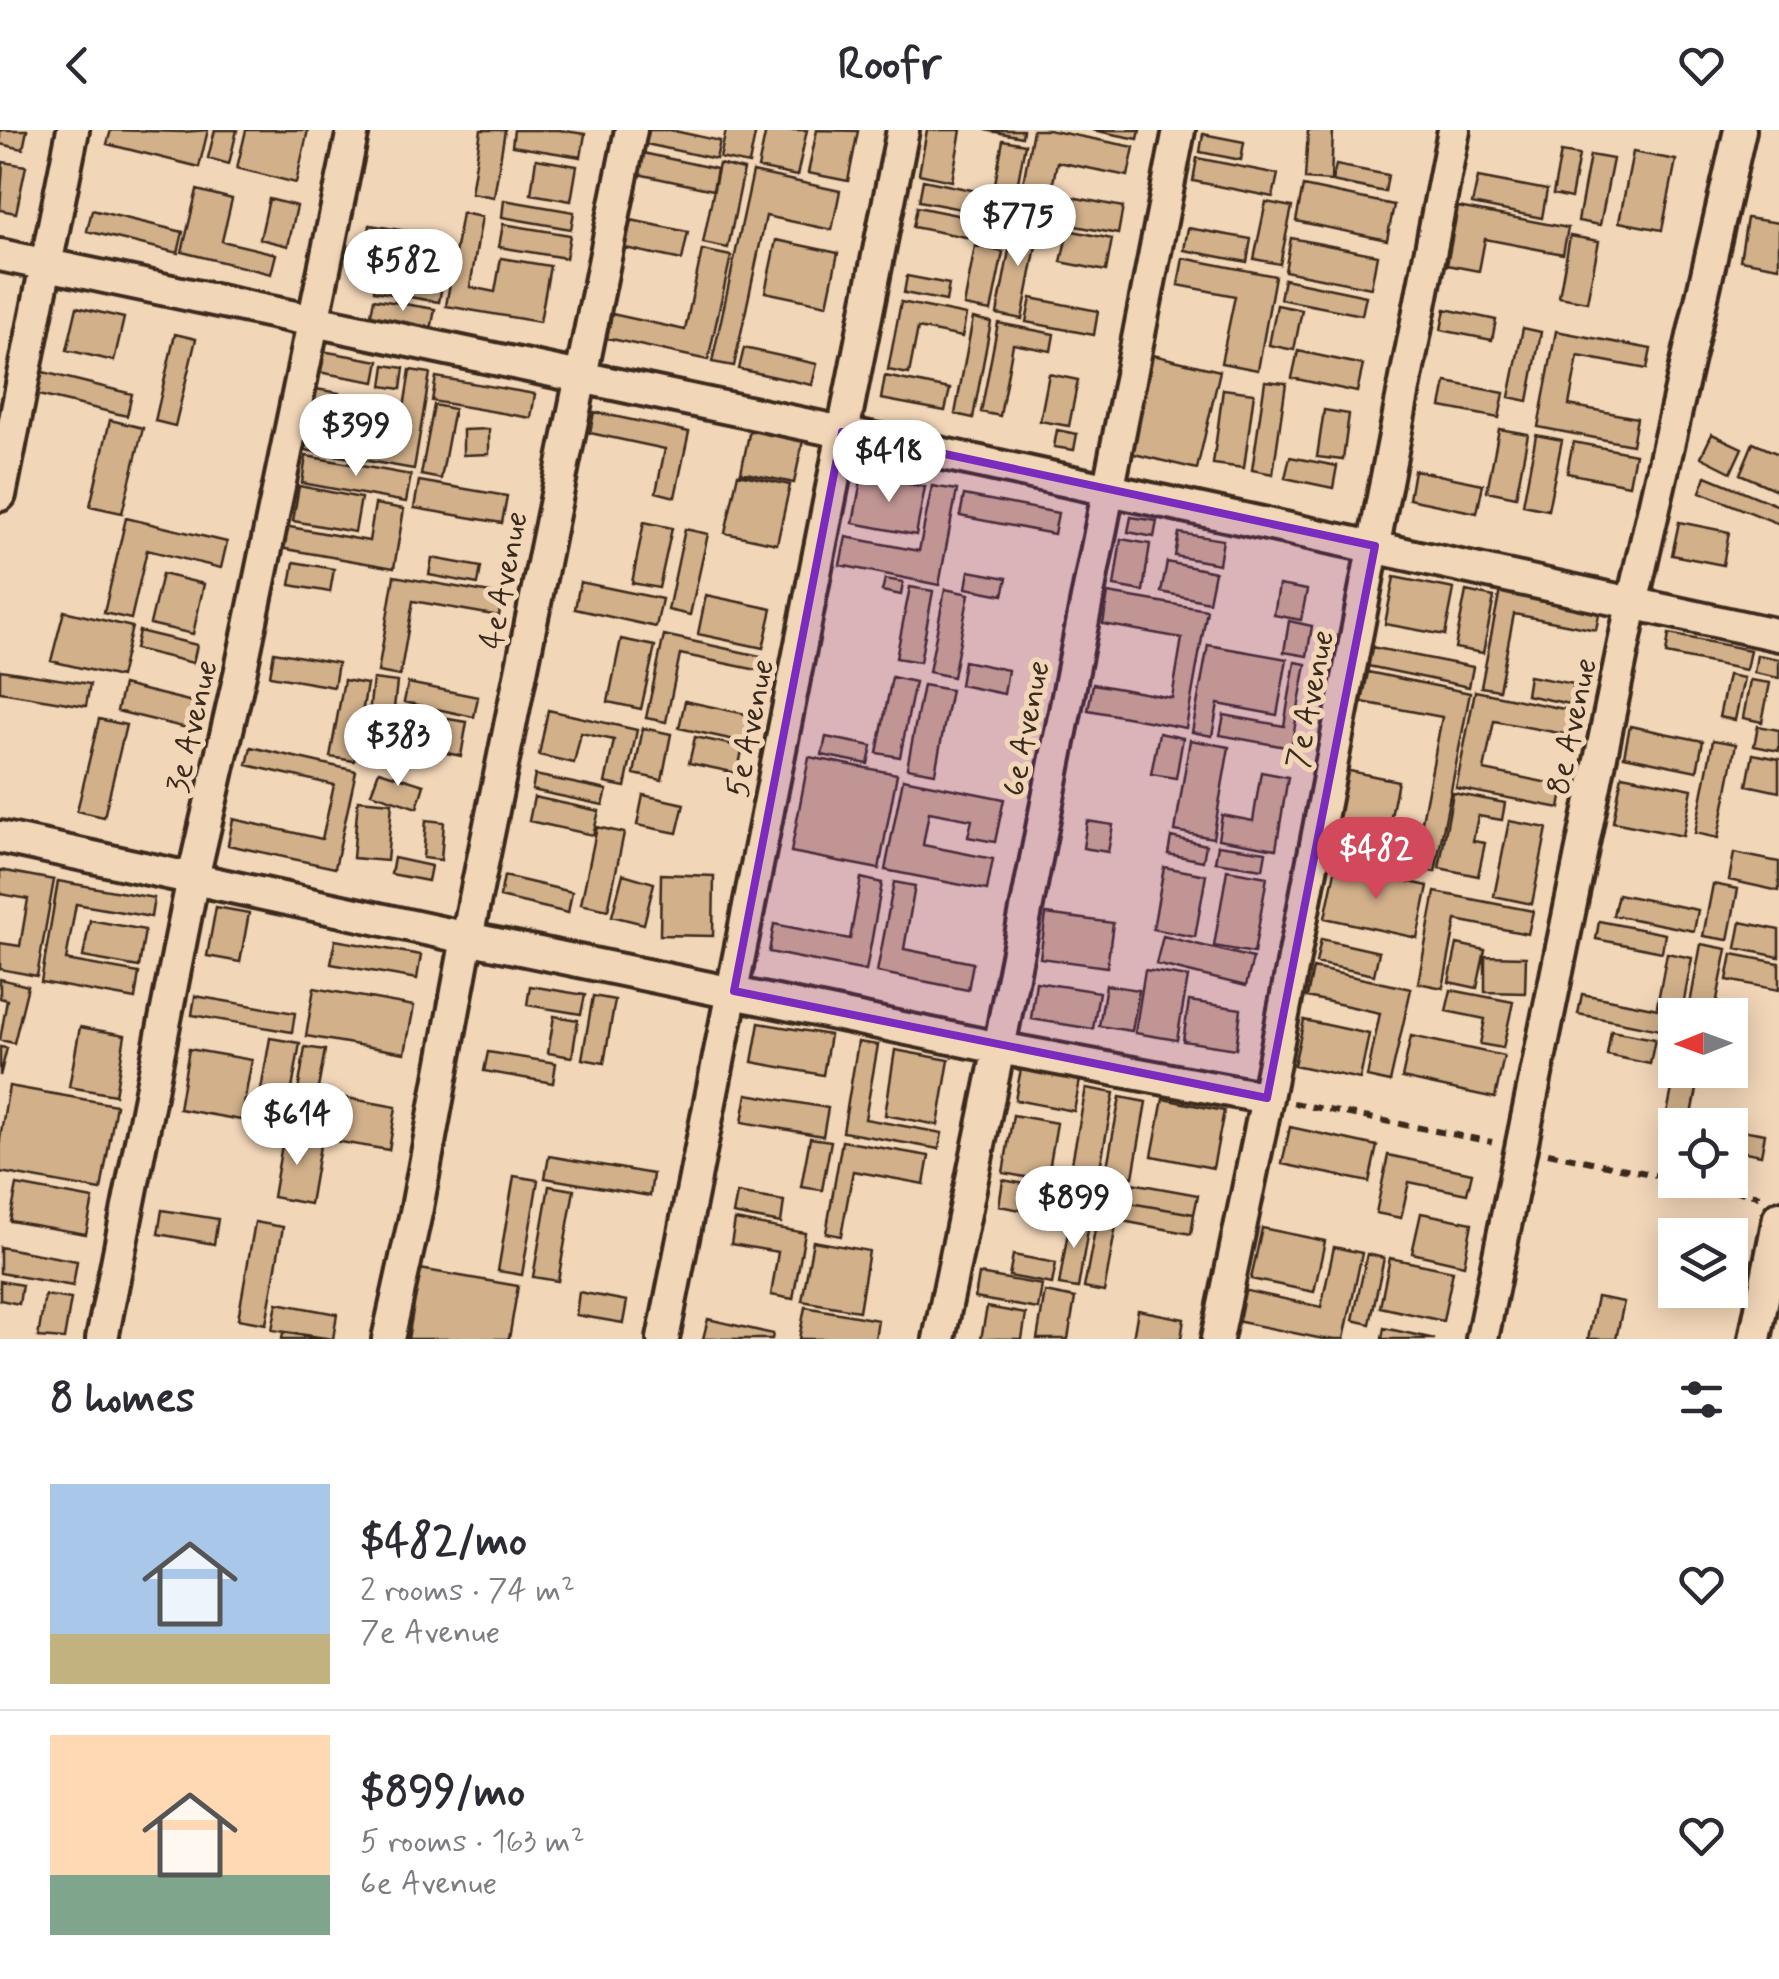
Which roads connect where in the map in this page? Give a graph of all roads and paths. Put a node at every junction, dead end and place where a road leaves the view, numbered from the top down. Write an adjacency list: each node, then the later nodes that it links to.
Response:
1 (73, 130): 9 (street)
2 (353, 130): 10 (street, 3e Avenue)
3 (631, 130): 11 (street, 4e Avenue)
4 (903, 130): 12 (street, 5e Avenue)
5 (1179, 130): 13 (street, 6e Avenue)
6 (1454, 130): 15 (street, 7e Avenue)
7 (1740, 130): 16 (street, 8e Avenue)
8 (0, 255): 9 (street)
9 (46, 265): 10 (street); 14 (street)
10 (312, 320): 11 (street); 19 (street, 3e Avenue)
11 (580, 378): 12 (street); 20 (street, 4e Avenue)
12 (842, 432): 13 (street); 21 (street, 5e Avenue)
13 (1107, 489): 15 (street); 22 (street, 6e Avenue)
14 (0, 496)
15 (1374, 546): 16 (street); 23 (street, 7e Avenue)
16 (1632, 604): 17 (street); 24 (street, 8e Avenue)
17 (1779, 635)
18 (0, 837): 19 (street)
19 (193, 878): 20 (street); 28 (street, 3e Avenue)
20 (467, 938): 21 (street); 29 (street, 4e Avenue)
21 (734, 991): 22 (street); 30 (street, 5e Avenue)
22 (1000, 1048): 23 (street); 31 (street, 6e Avenue)
23 (1268, 1098): 24 (path); 32 (street, 7e Avenue)
24 (1521, 1148): 25 (path); 33 (street, 8e Avenue)
25 (1658, 1175)
26 (1742, 1198): 27 (path)
27 (1769, 1206): 34 (street)
28 (102, 1339)
29 (388, 1339)
30 (663, 1339)
31 (939, 1339)
32 (1217, 1339)
33 (1482, 1339)
34 (1755, 1339)

